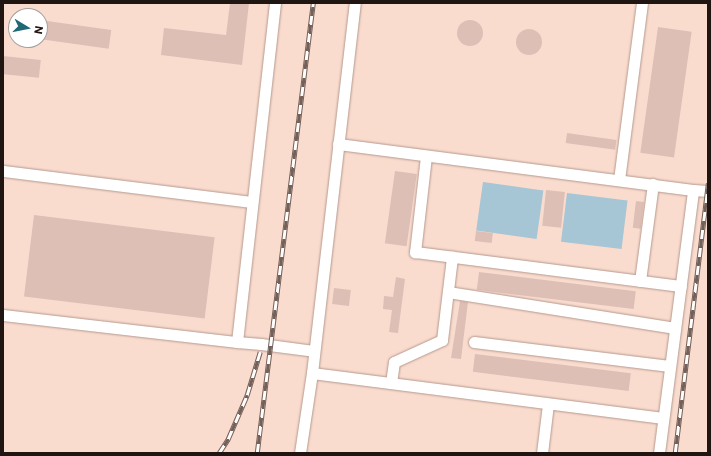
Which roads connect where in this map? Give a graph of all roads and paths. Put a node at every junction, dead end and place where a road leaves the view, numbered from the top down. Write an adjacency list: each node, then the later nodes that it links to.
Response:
1 (275, 3): 11 (lane)
2 (355, 3): 4 (lane)
3 (642, 3): 7 (lane)
4 (338, 144): 5 (lane); 20 (lane)
5 (426, 156): 7 (lane); 12 (lane)
6 (3, 171): 11 (lane)
7 (619, 180): 8 (lane)
8 (653, 184): 9 (lane); 13 (lane)
9 (693, 190): 10 (lane); 14 (lane)
10 (708, 191)
11 (252, 202): 18 (lane)
12 (452, 257): 13 (lane); 15 (lane)
13 (640, 281): 14 (lane)
14 (681, 286): 17 (lane)
15 (448, 292): 17 (lane); 23 (lane)
16 (3, 315): 18 (lane)
17 (676, 328): 21 (lane)
18 (237, 342): 20 (lane)
19 (474, 342): 21 (lane)
20 (314, 351): 22 (lane)
21 (670, 366): 25 (lane)
22 (312, 373): 23 (lane); 26 (lane)
23 (391, 383): 24 (lane)
24 (548, 404): 25 (lane); 27 (lane)
25 (663, 418): 28 (lane)
26 (300, 453)
27 (542, 453)
28 (659, 453)

